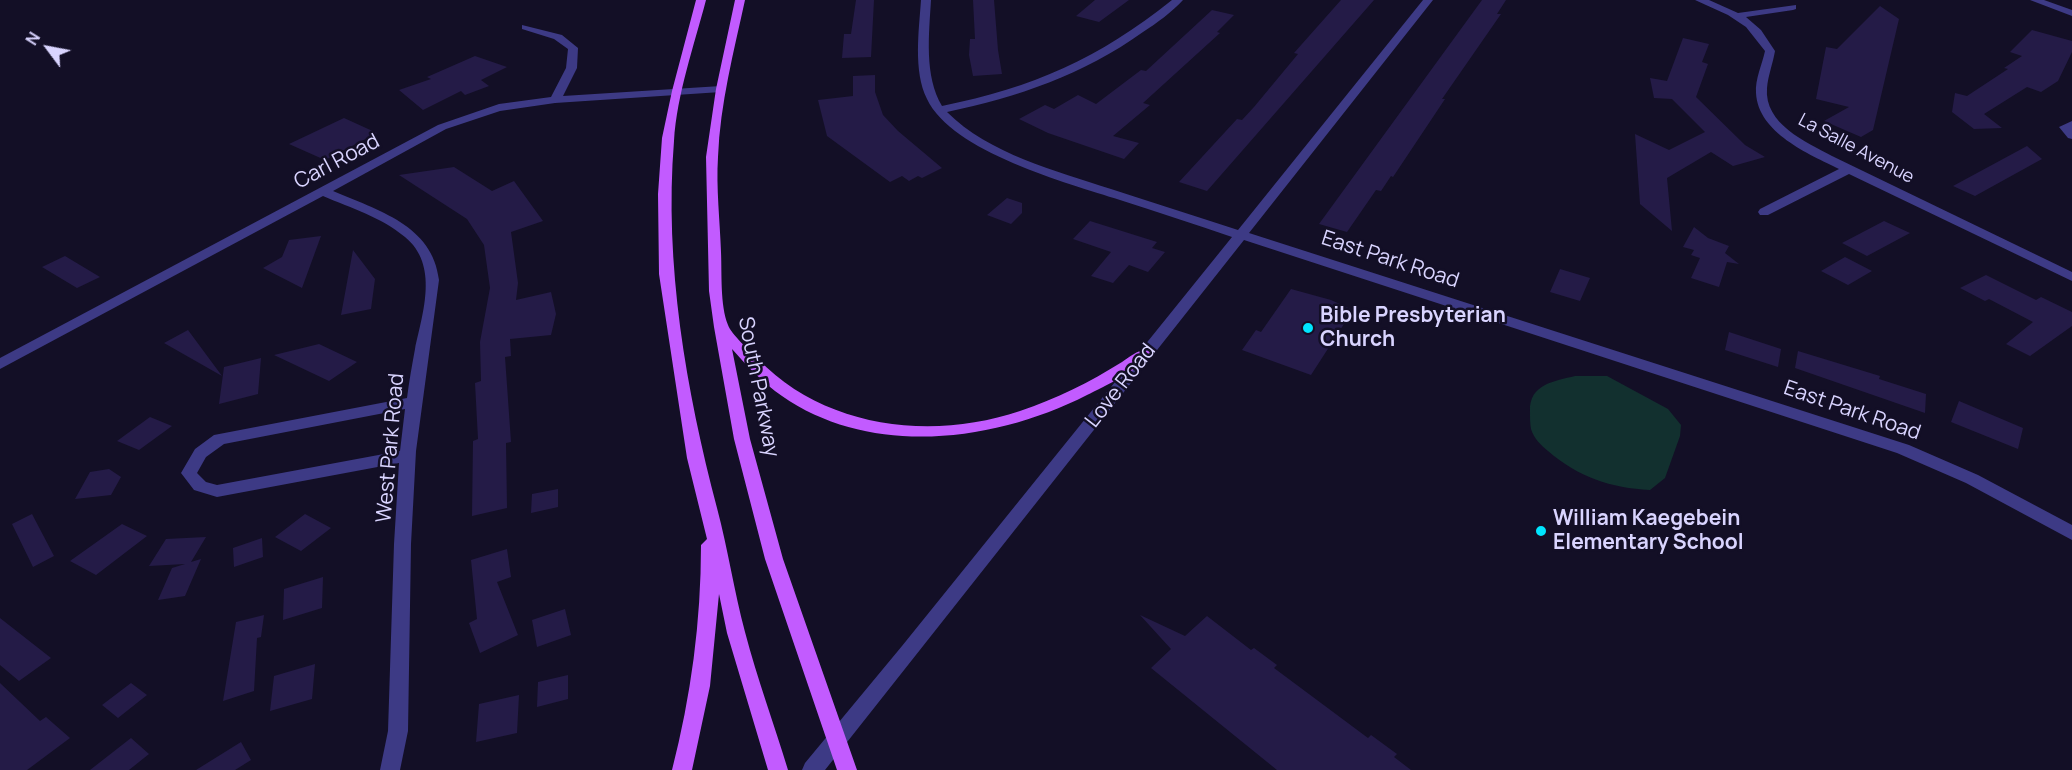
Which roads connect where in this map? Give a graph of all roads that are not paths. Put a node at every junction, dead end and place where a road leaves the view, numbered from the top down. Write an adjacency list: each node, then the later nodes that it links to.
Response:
1 (701, 0): 13 (main road)
2 (740, 0): 12 (main road, South Parkway)
3 (926, 0): 15 (street, East Park Road)
4 (1178, 0): 15 (street)
5 (1428, 0): 21 (street, Love Road)
6 (1700, 0): 10 (street, La Salle Avenue)
7 (2035, 0): 9 (street)
8 (1793, 7): 10 (street)
9 (2072, 13)
10 (1736, 15): 18 (street, La Salle Avenue)
11 (526, 27): 14 (street)
12 (721, 89): 13 (street, Carl Road); 23 (main road, South Parkway)
13 (677, 91): 14 (street, Carl Road); 28 (main road)
14 (555, 100): 19 (street, Carl Road)
15 (941, 110): 21 (street, East Park Road)
16 (2072, 124): 17 (street)
17 (2072, 136)
18 (1850, 169): 20 (street); 22 (street, La Salle Avenue)
19 (323, 191): 25 (street, Carl Road); 26 (street, West Park Road)
20 (1764, 212)
21 (1242, 234): 24 (street, Love Road); 29 (street, East Park Road)
22 (2072, 277)
23 (721, 327): 24 (main road); 30 (main road, South Parkway)
24 (1145, 354): 30 (street, Love Road)
25 (0, 364)
26 (415, 402): 27 (street, West Park Road); 27 (street)
27 (409, 455): 31 (street, West Park Road)
28 (709, 509): 32 (main road); 33 (main road)
29 (2072, 533)
30 (836, 741): 34 (street, Love Road); 35 (main road, South Parkway)
31 (390, 770)
32 (682, 770)
33 (778, 770)
34 (812, 770)
35 (847, 770)

